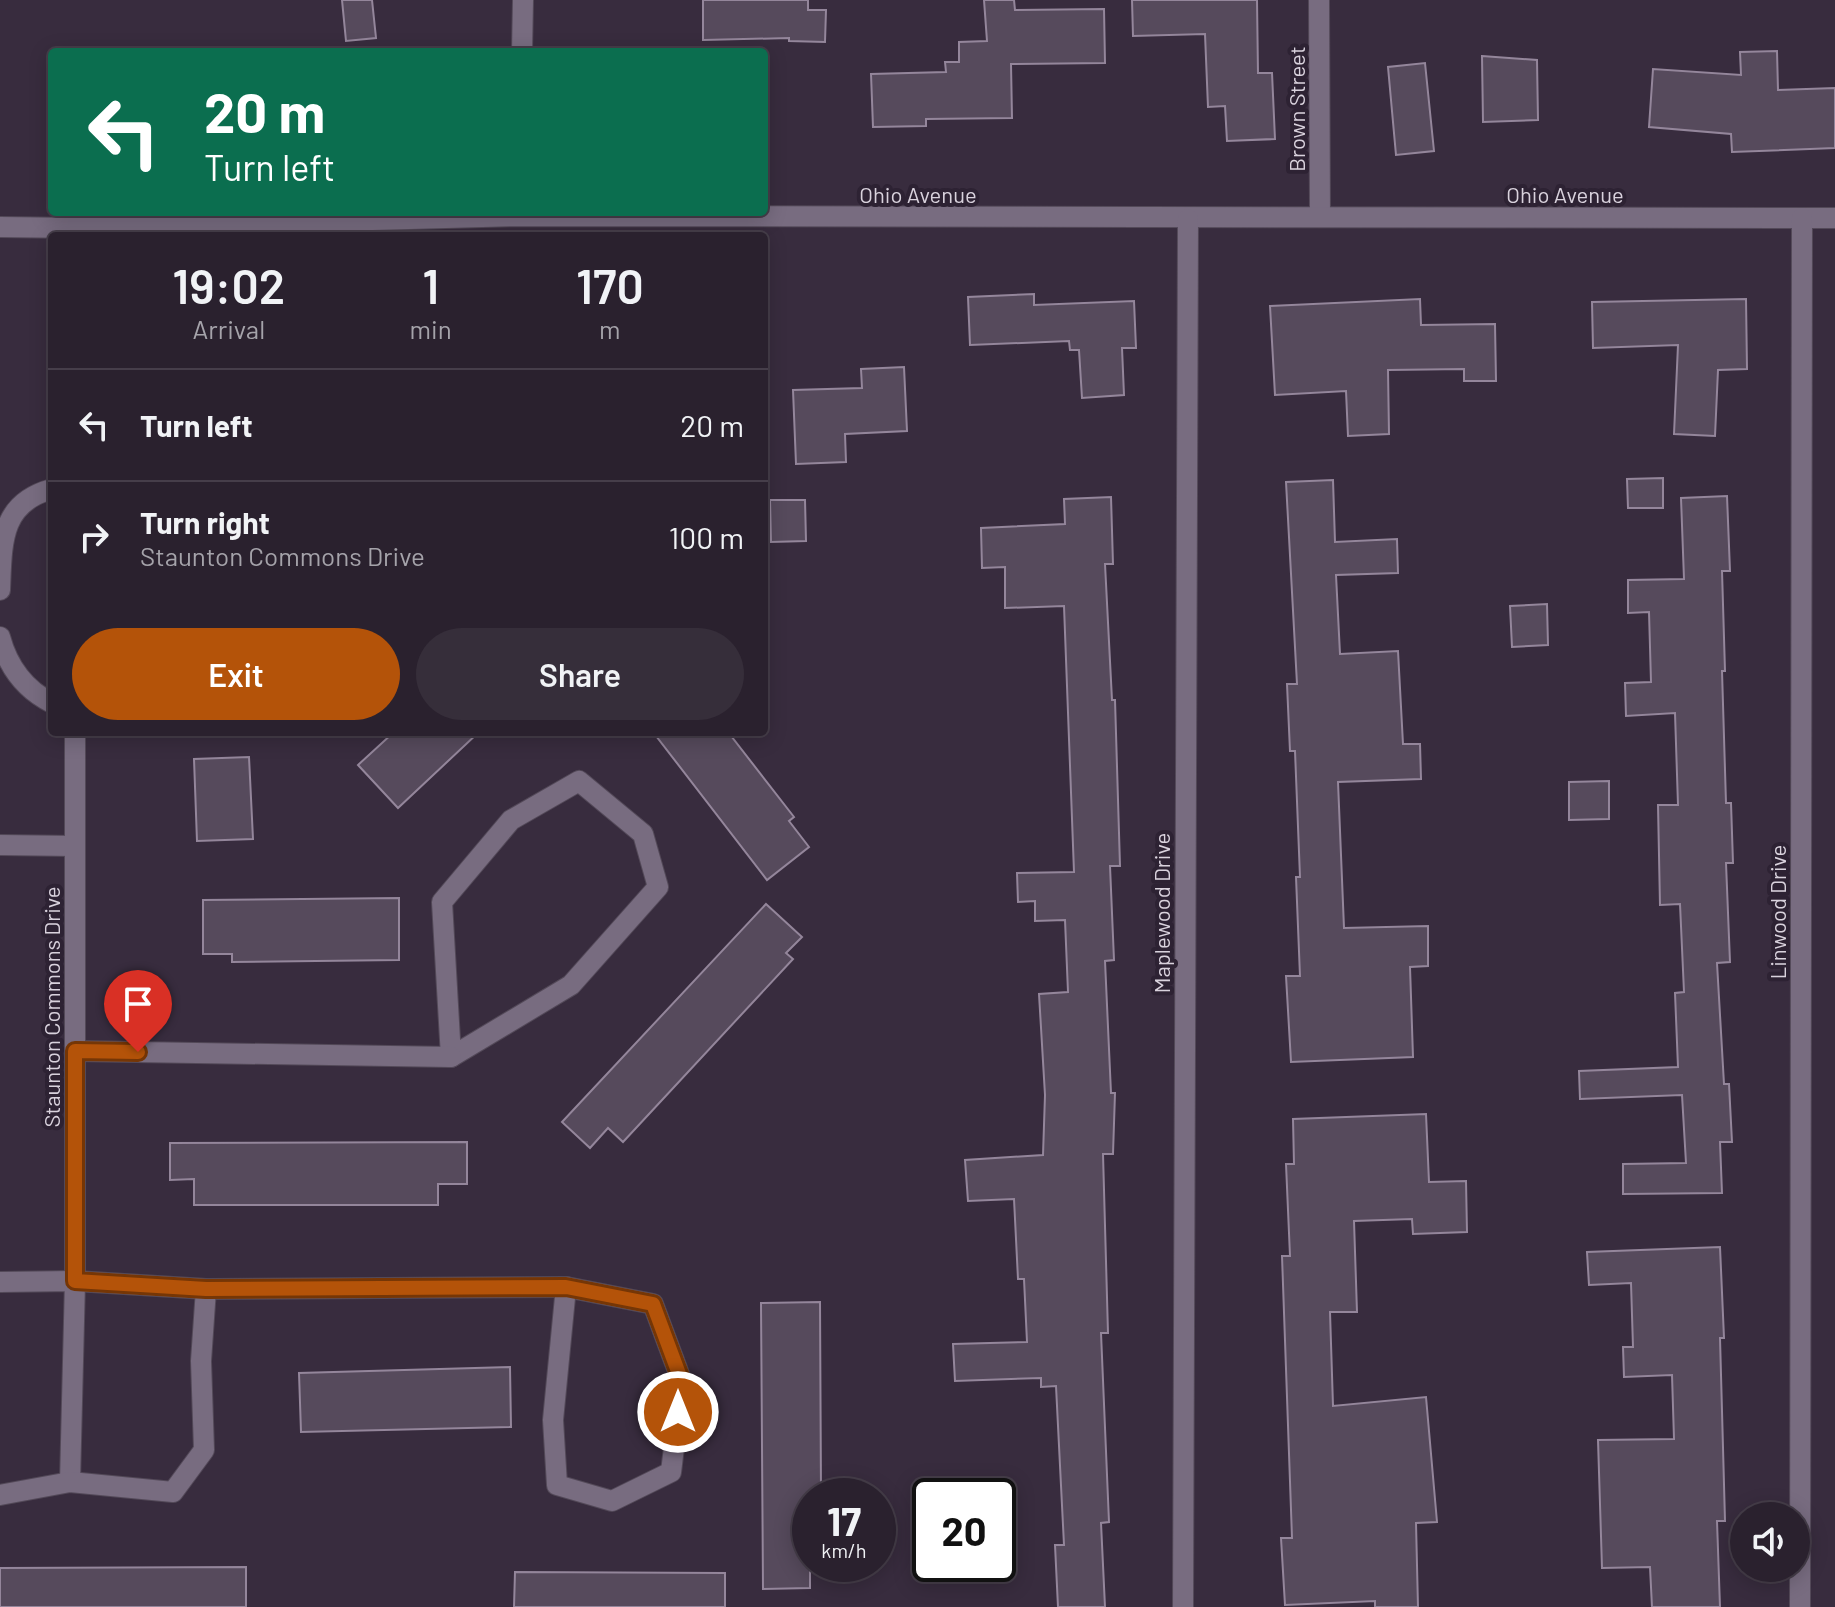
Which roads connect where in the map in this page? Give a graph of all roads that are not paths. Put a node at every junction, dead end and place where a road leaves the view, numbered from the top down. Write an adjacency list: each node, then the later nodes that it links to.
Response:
1 (523, 0): 3 (street)
2 (1319, 0): 6 (street, Brown Street)
3 (522, 48)
4 (470, 216): 11 (street, Ohio Avenue)
5 (768, 216): 9 (street, Ohio Avenue)
6 (1320, 217): 7 (street, Ohio Avenue); 9 (street, Ohio Avenue)
7 (1802, 218): 8 (street, Ohio Avenue); 28 (street, Linwood Drive)
8 (1835, 218)
9 (1188, 219): 27 (street, Maplewood Drive)
10 (0, 227): 11 (street, Ohio Avenue)
11 (76, 232)
12 (48, 491): 13 (street)
13 (0, 590)
14 (0, 637): 15 (street)
15 (48, 700)
16 (75, 736): 18 (street, Staunton Commons Drive)
17 (0, 845): 18 (street)
18 (75, 846): 19 (street, Staunton Commons Drive)
19 (75, 1051): 20 (street); 21 (street, Staunton Commons Drive)
20 (451, 1057): 20 (street)
21 (75, 1281): 22 (street); 24 (street); 25 (street, Staunton Commons Drive)
22 (0, 1282)
23 (566, 1287): 23 (street); 24 (street)
24 (206, 1289): 25 (street)
25 (70, 1482): 26 (street)
26 (0, 1495)
27 (1183, 1607)
28 (1800, 1607)

